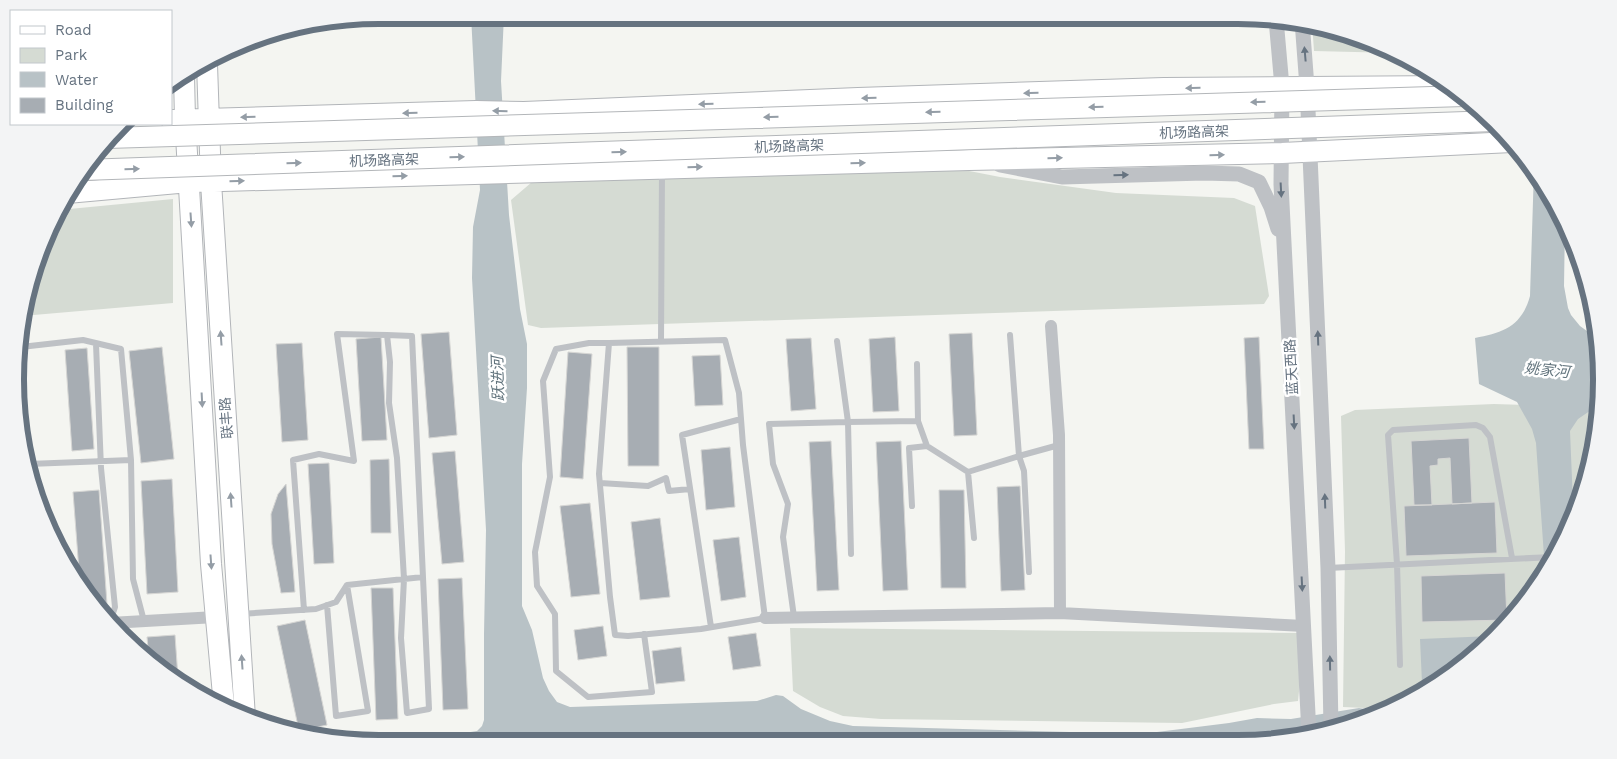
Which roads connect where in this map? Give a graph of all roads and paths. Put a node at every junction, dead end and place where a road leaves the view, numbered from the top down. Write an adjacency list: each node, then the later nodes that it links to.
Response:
1 (1277, 26): 6 (street, 蓝天西路)
2 (1303, 30): 7 (street, 蓝天西路, one-way to 2)
3 (207, 68): 9 (main road, 联丰路)
4 (183, 83): 10 (main road, 联丰路)
5 (1438, 86): 7 (main road)
6 (1282, 87): 7 (main road); 9 (main road, one-way to 9); 15 (street, 蓝天西路)
7 (1307, 87): 14 (street, 蓝天西路)
8 (1453, 96): 12 (main road, 机场路高架, one-way to 12, bridge)
9 (208, 118): 10 (main road); 20 (main road, 联丰路)
10 (178, 119): 19 (main road, 联丰路)
11 (1482, 121): 18 (main road, 机场路高架, one-way to 11, bridge)
12 (119, 138)
13 (1503, 142): 14 (main road)
14 (1310, 152): 15 (main road); 50 (street, 蓝天西路, one-way to 14)
15 (1282, 153): 16 (main road, one-way to 15); 22 (street, 蓝天西路, one-way to 22)
16 (969, 160): 17 (main road, one-way to 16); 22 (street, one-way to 22)
17 (662, 168): 20 (main road, one-way to 17); 27 (lane)
18 (92, 170)
19 (189, 182): 20 (main road); 21 (main road); 60 (main road, 联丰路, one-way to 60)
20 (211, 182): 58 (main road, 联丰路, one-way to 20)
21 (77, 192)
22 (1285, 250): 65 (street, 蓝天西路, one-way to 65)
23 (1051, 326): 35 (street)
24 (386, 335): 52 (lane); 53 (lane); 56 (lane)
25 (1010, 336): 37 (lane)
26 (837, 340): 34 (lane)
27 (661, 341): 28 (lane); 32 (lane)
28 (609, 343): 42 (lane); 67 (lane)
29 (96, 344): 30 (lane); 38 (lane); 39 (lane)
30 (26, 346)
31 (917, 364): 33 (lane)
32 (741, 419): 43 (lane); 62 (lane)
33 (918, 421): 34 (lane); 36 (lane)
34 (848, 422): 46 (lane); 61 (lane)
35 (1059, 445): 37 (lane); 57 (street)
36 (927, 446): 41 (lane); 44 (lane)
37 (1019, 456): 41 (lane); 51 (lane)
38 (101, 460): 39 (lane); 40 (lane); 59 (lane)
39 (130, 460): 63 (lane)
40 (34, 464)
41 (968, 472): 45 (lane)
42 (600, 483): 43 (lane); 67 (lane)
43 (690, 489): 66 (lane)
44 (912, 506)
45 (974, 538)
46 (852, 554)
47 (1546, 557): 48 (lane)
48 (1512, 558): 49 (lane); 49 (lane)
49 (1397, 564): 50 (lane); 68 (lane)
50 (1328, 568): 71 (street, 蓝天西路, one-way to 50)
51 (1029, 572)
52 (423, 577): 53 (lane); 53 (lane)
53 (404, 579): 54 (lane)
54 (348, 585): 55 (lane); 55 (lane)
55 (327, 605): 56 (lane)
56 (304, 610): 58 (lane)
57 (1060, 613): 61 (street); 65 (street)
58 (238, 614): 70 (main road, 联丰路, one-way to 58)
59 (112, 615)
60 (216, 617): 63 (street); 69 (main road, 联丰路)
61 (794, 617): 62 (street)
62 (764, 618): 66 (lane)
63 (144, 621): 64 (street)
64 (119, 622)
65 (1304, 626): 72 (street, 蓝天西路)
66 (711, 627): 67 (lane)
67 (644, 634)
68 (1400, 665)
69 (223, 700)
70 (245, 709)
71 (1331, 723)
72 (1309, 728)

